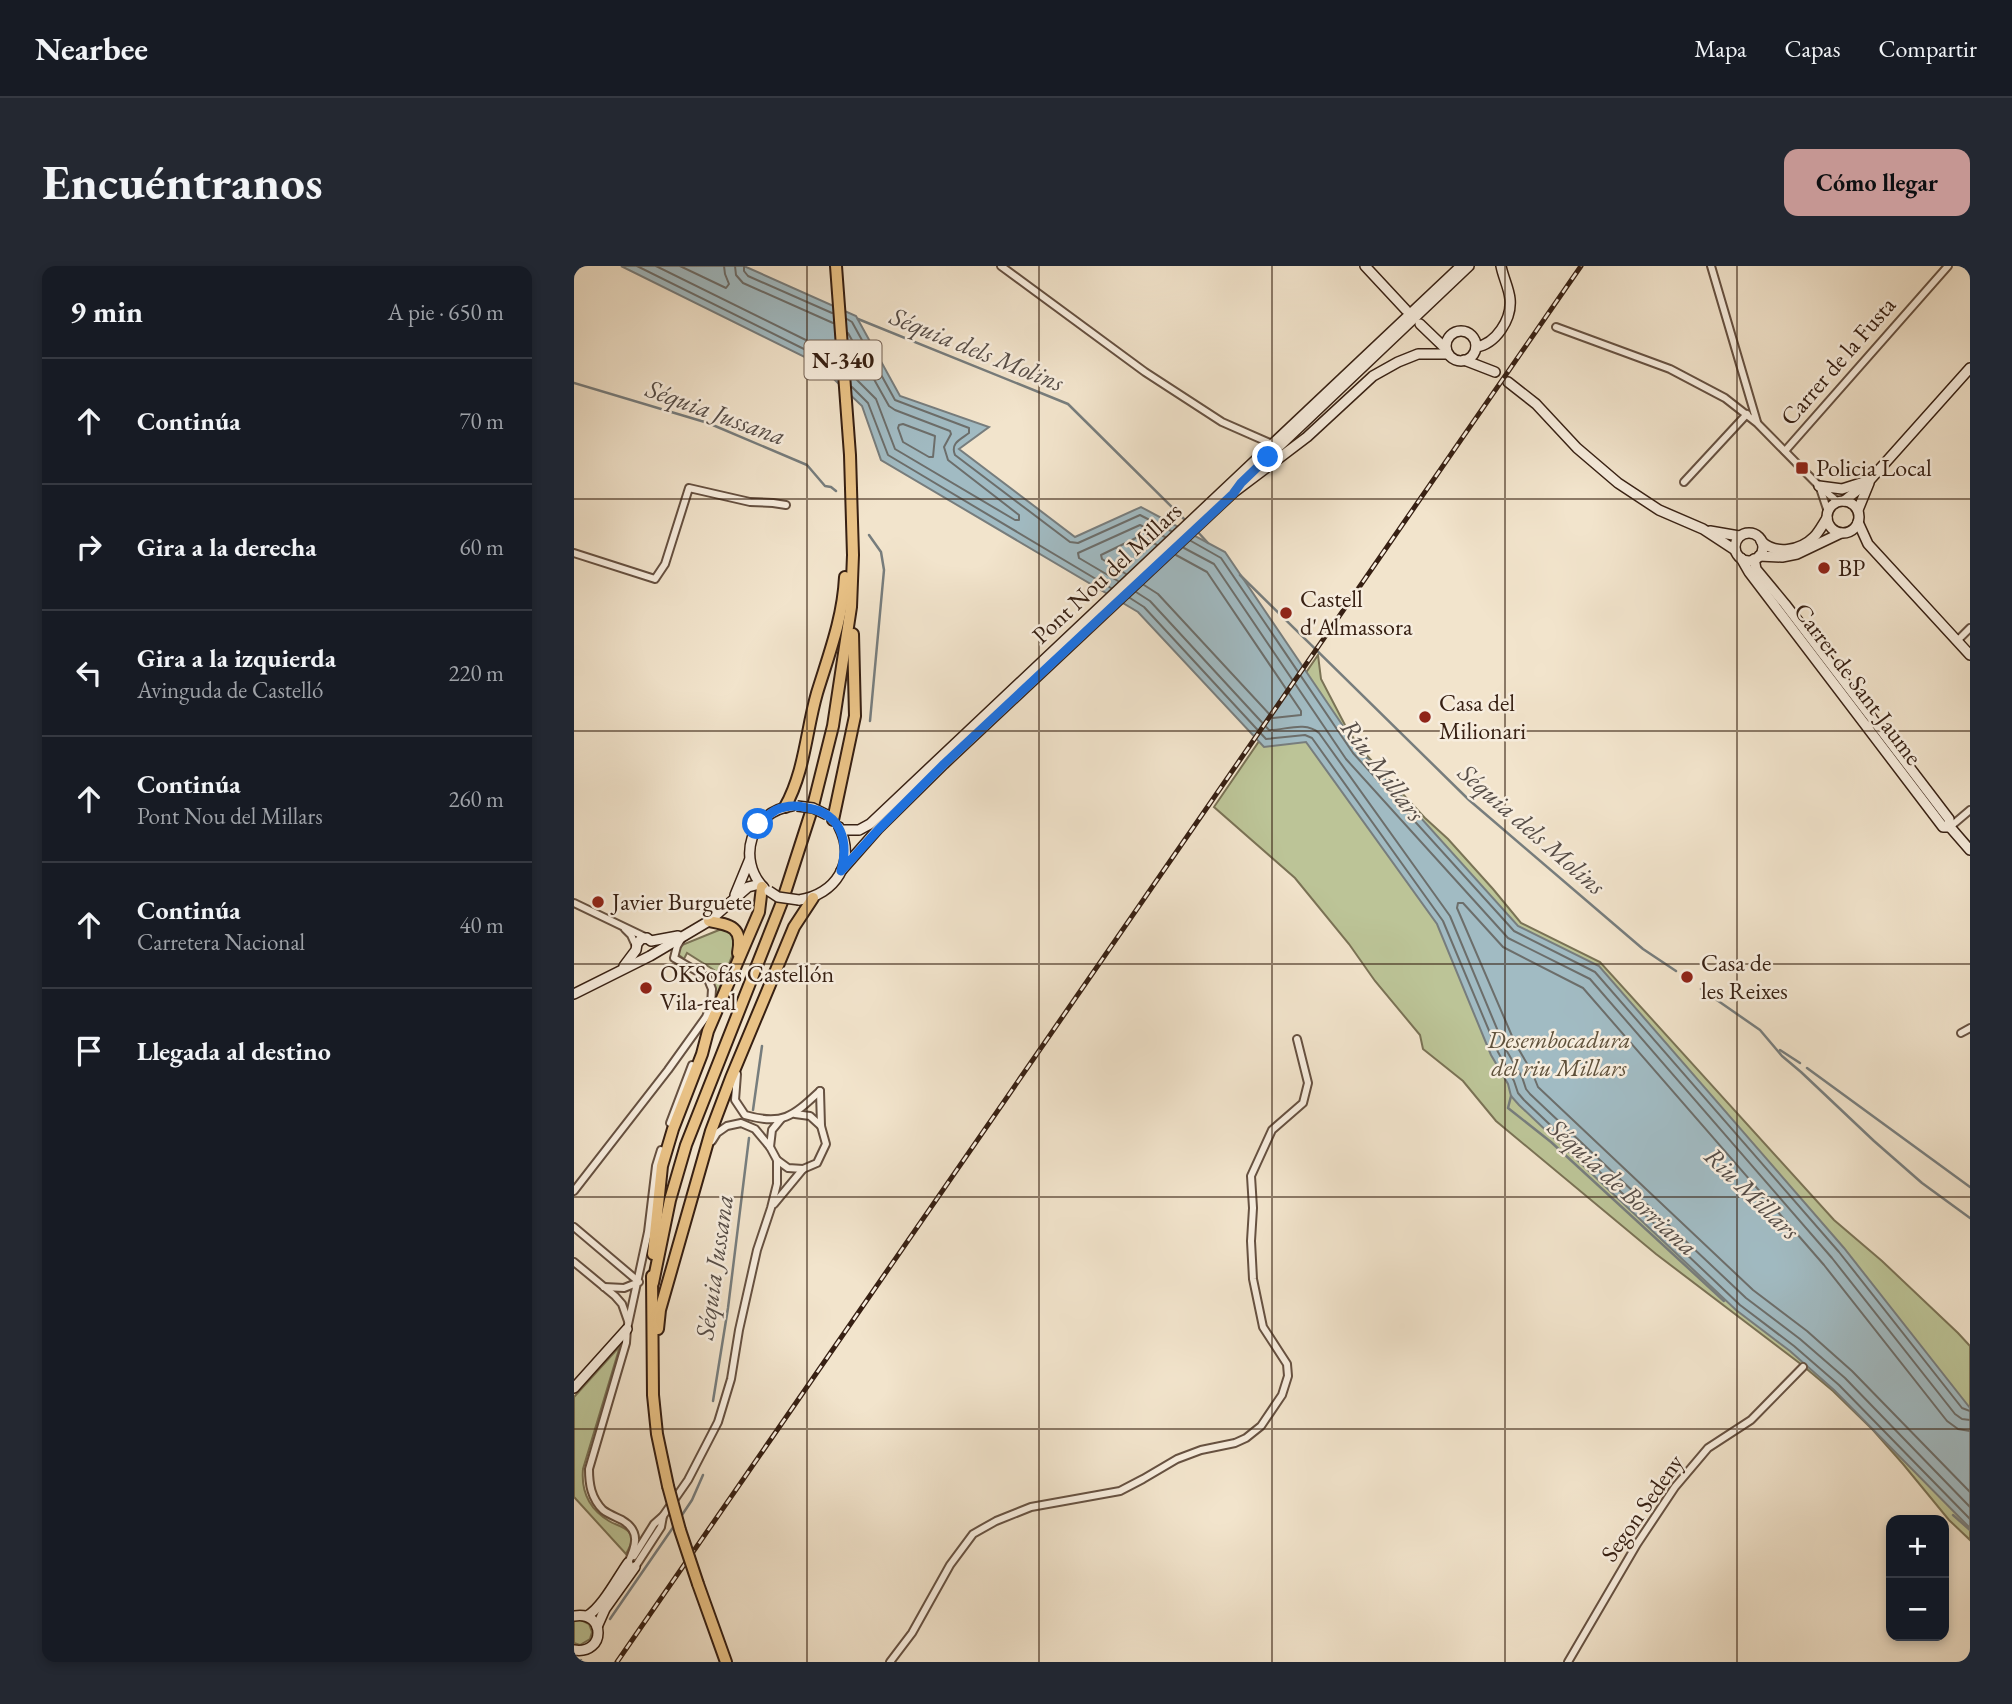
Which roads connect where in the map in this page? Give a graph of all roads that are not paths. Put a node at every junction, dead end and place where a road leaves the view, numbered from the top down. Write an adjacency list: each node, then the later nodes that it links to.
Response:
1 (835, 266): 39 (highway, N-340)
2 (1001, 266): 21 (street)
3 (1365, 266): 9 (main road)
4 (1469, 266): 26 (main road)
5 (1501, 266): 14 (main road)
6 (1711, 266): 20 (street)
7 (1948, 266): 22 (street, Carrer de la Fusta)
8 (1458, 268): 21 (main road)
9 (1406, 310)
10 (1420, 324): 12 (main road)
11 (1556, 327): 19 (street)
12 (1429, 333): 13 (main road); 15 (main road)
13 (1451, 334): 14 (main road); 15 (main road)
14 (1476, 349): 16 (main road); 16 (main road)
15 (1447, 351): 16 (main road); 26 (main road)
16 (1464, 360)
17 (1970, 368): 23 (main road)
18 (1508, 382): 32 (main road)
19 (1747, 414): 20 (street); 24 (street)
20 (1758, 424): 22 (street)
21 (1272, 444): 26 (main road)
22 (1785, 450): 25 (street)
23 (1869, 481): 25 (main road); 27 (main road); 29 (main road)
24 (1684, 482)
25 (1819, 486): 27 (street); 30 (street)
26 (1230, 490): 46 (main road, Pont Nou del Millars)
27 (1841, 502): 29 (main road); 30 (main road)
28 (786, 505): 38 (street)
29 (1857, 510): 31 (main road)
30 (1828, 515): 33 (main road); 35 (main road)
31 (1858, 522): 33 (main road); 36 (main road)
32 (1703, 529): 34 (main road); 37 (main road)
33 (1848, 534): 36 (main road); 40 (main road)
34 (1740, 536): 35 (main road); 37 (main road)
35 (1761, 541): 40 (main road)
36 (1868, 544): 44 (main road)
37 (1735, 550): 41 (main road)
38 (574, 553)
39 (853, 555): 42 (highway, N-340); 47 (highway)
40 (1757, 557): 41 (main road); 50 (main road, Carrer de Sant Jaume)
41 (1741, 558): 50 (main road, Carrer de Sant Jaume)
42 (851, 607): 49 (highway); 85 (highway, N-340)
43 (1970, 628): 44 (street)
44 (1957, 640): 45 (main road)
45 (1970, 655)
46 (1017, 690): 51 (main road); 54 (main road)
47 (785, 807): 49 (main road, bridge); 53 (main road)
48 (1970, 810): 50 (street)
49 (830, 817): 51 (main road)
50 (1950, 827): 52 (main road, Carrer de Sant Jaume)
51 (841, 830): 54 (main road)
52 (1970, 850)
53 (749, 861): 55 (main road); 56 (main road)
54 (841, 871): 57 (main road)
55 (764, 887): 56 (main road); 57 (main road, bridge); 66 (highway)
56 (734, 898): 59 (main road)
57 (813, 898): 72 (highway)
58 (574, 902): 60 (street)
59 (709, 921): 61 (main road); 66 (highway)
60 (623, 928): 62 (street); 63 (street)
61 (685, 935): 62 (main road); 64 (main road); 80 (street)
62 (649, 939): 63 (main road); 64 (main road)
63 (636, 948): 64 (main road); 65 (main road)
64 (649, 955): 65 (main road)
65 (621, 970): 67 (main road)
66 (730, 978): 69 (highway)
67 (574, 994)
68 (1970, 1028): 70 (street)
69 (708, 1031): 84 (street); 85 (highway)
70 (1961, 1033)
71 (1297, 1039): 97 (street)
72 (745, 1049): 74 (street); 77 (highway)
73 (795, 1114): 74 (street); 75 (street); 75 (street)
74 (781, 1119): 76 (street)
75 (821, 1126): 79 (street)
76 (770, 1147): 77 (street); 78 (street)
77 (708, 1149): 88 (highway)
78 (777, 1160): 79 (street); 81 (street)
79 (803, 1169): 81 (street)
80 (574, 1191)
81 (771, 1208): 91 (street)
82 (574, 1227): 84 (street)
83 (574, 1262): 86 (street)
84 (639, 1282): 86 (street); 87 (street)
85 (653, 1283): 88 (highway, N-340)
86 (604, 1287): 87 (street)
87 (628, 1326): 90 (main road); 91 (street)
88 (651, 1341): 96 (highway, N-340, bridge)
89 (1803, 1367): 98 (street, Segon Sedeny)
90 (574, 1388)
91 (631, 1565): 93 (main road); 94 (main road)
92 (574, 1616): 93 (main road)
93 (587, 1616): 94 (main road)
94 (597, 1627): 95 (main road)
95 (574, 1650)
96 (726, 1662)
97 (890, 1662)
98 (1568, 1662)

